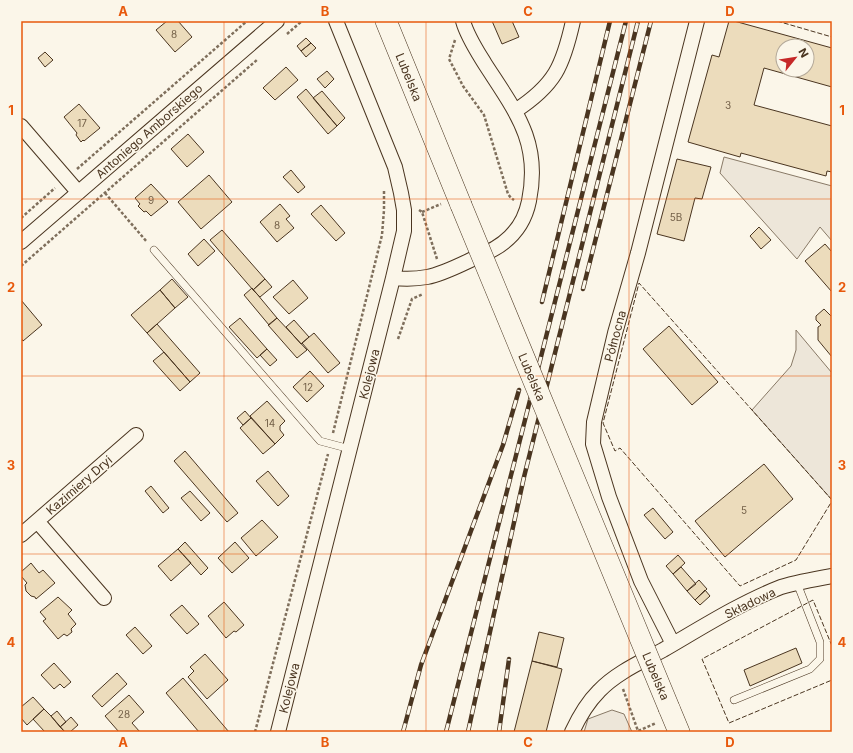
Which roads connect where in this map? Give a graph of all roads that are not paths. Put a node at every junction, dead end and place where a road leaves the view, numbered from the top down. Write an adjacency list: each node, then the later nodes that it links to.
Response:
1 (277, 21): 9 (street, Antoniego Amborskiego)
2 (336, 21): 12 (street, Kolejowa)
3 (386, 21): 24 (main road, Lubelska, bridge)
4 (463, 21): 7 (street)
5 (573, 21): 7 (street)
6 (697, 21): 20 (street, Północna)
7 (515, 111): 12 (street)
8 (21, 126): 9 (street)
9 (78, 192): 10 (street, Antoniego Amborskiego)
10 (21, 242)
11 (154, 250): 14 (lane)
12 (393, 278): 14 (street, Kolejowa)
13 (136, 435): 15 (street, Kazimiery Dryi)
14 (350, 448): 22 (street, Kolejowa)
15 (37, 521): 16 (street, Kazimiery Dryi); 19 (street)
16 (21, 535)
17 (832, 576): 18 (street, Składowa)
18 (797, 583): 20 (street, Składowa); 21 (lane)
19 (104, 598)
20 (673, 644): 23 (street, Składowa)
21 (734, 700)
22 (278, 732)
23 (572, 732)
24 (680, 732)

